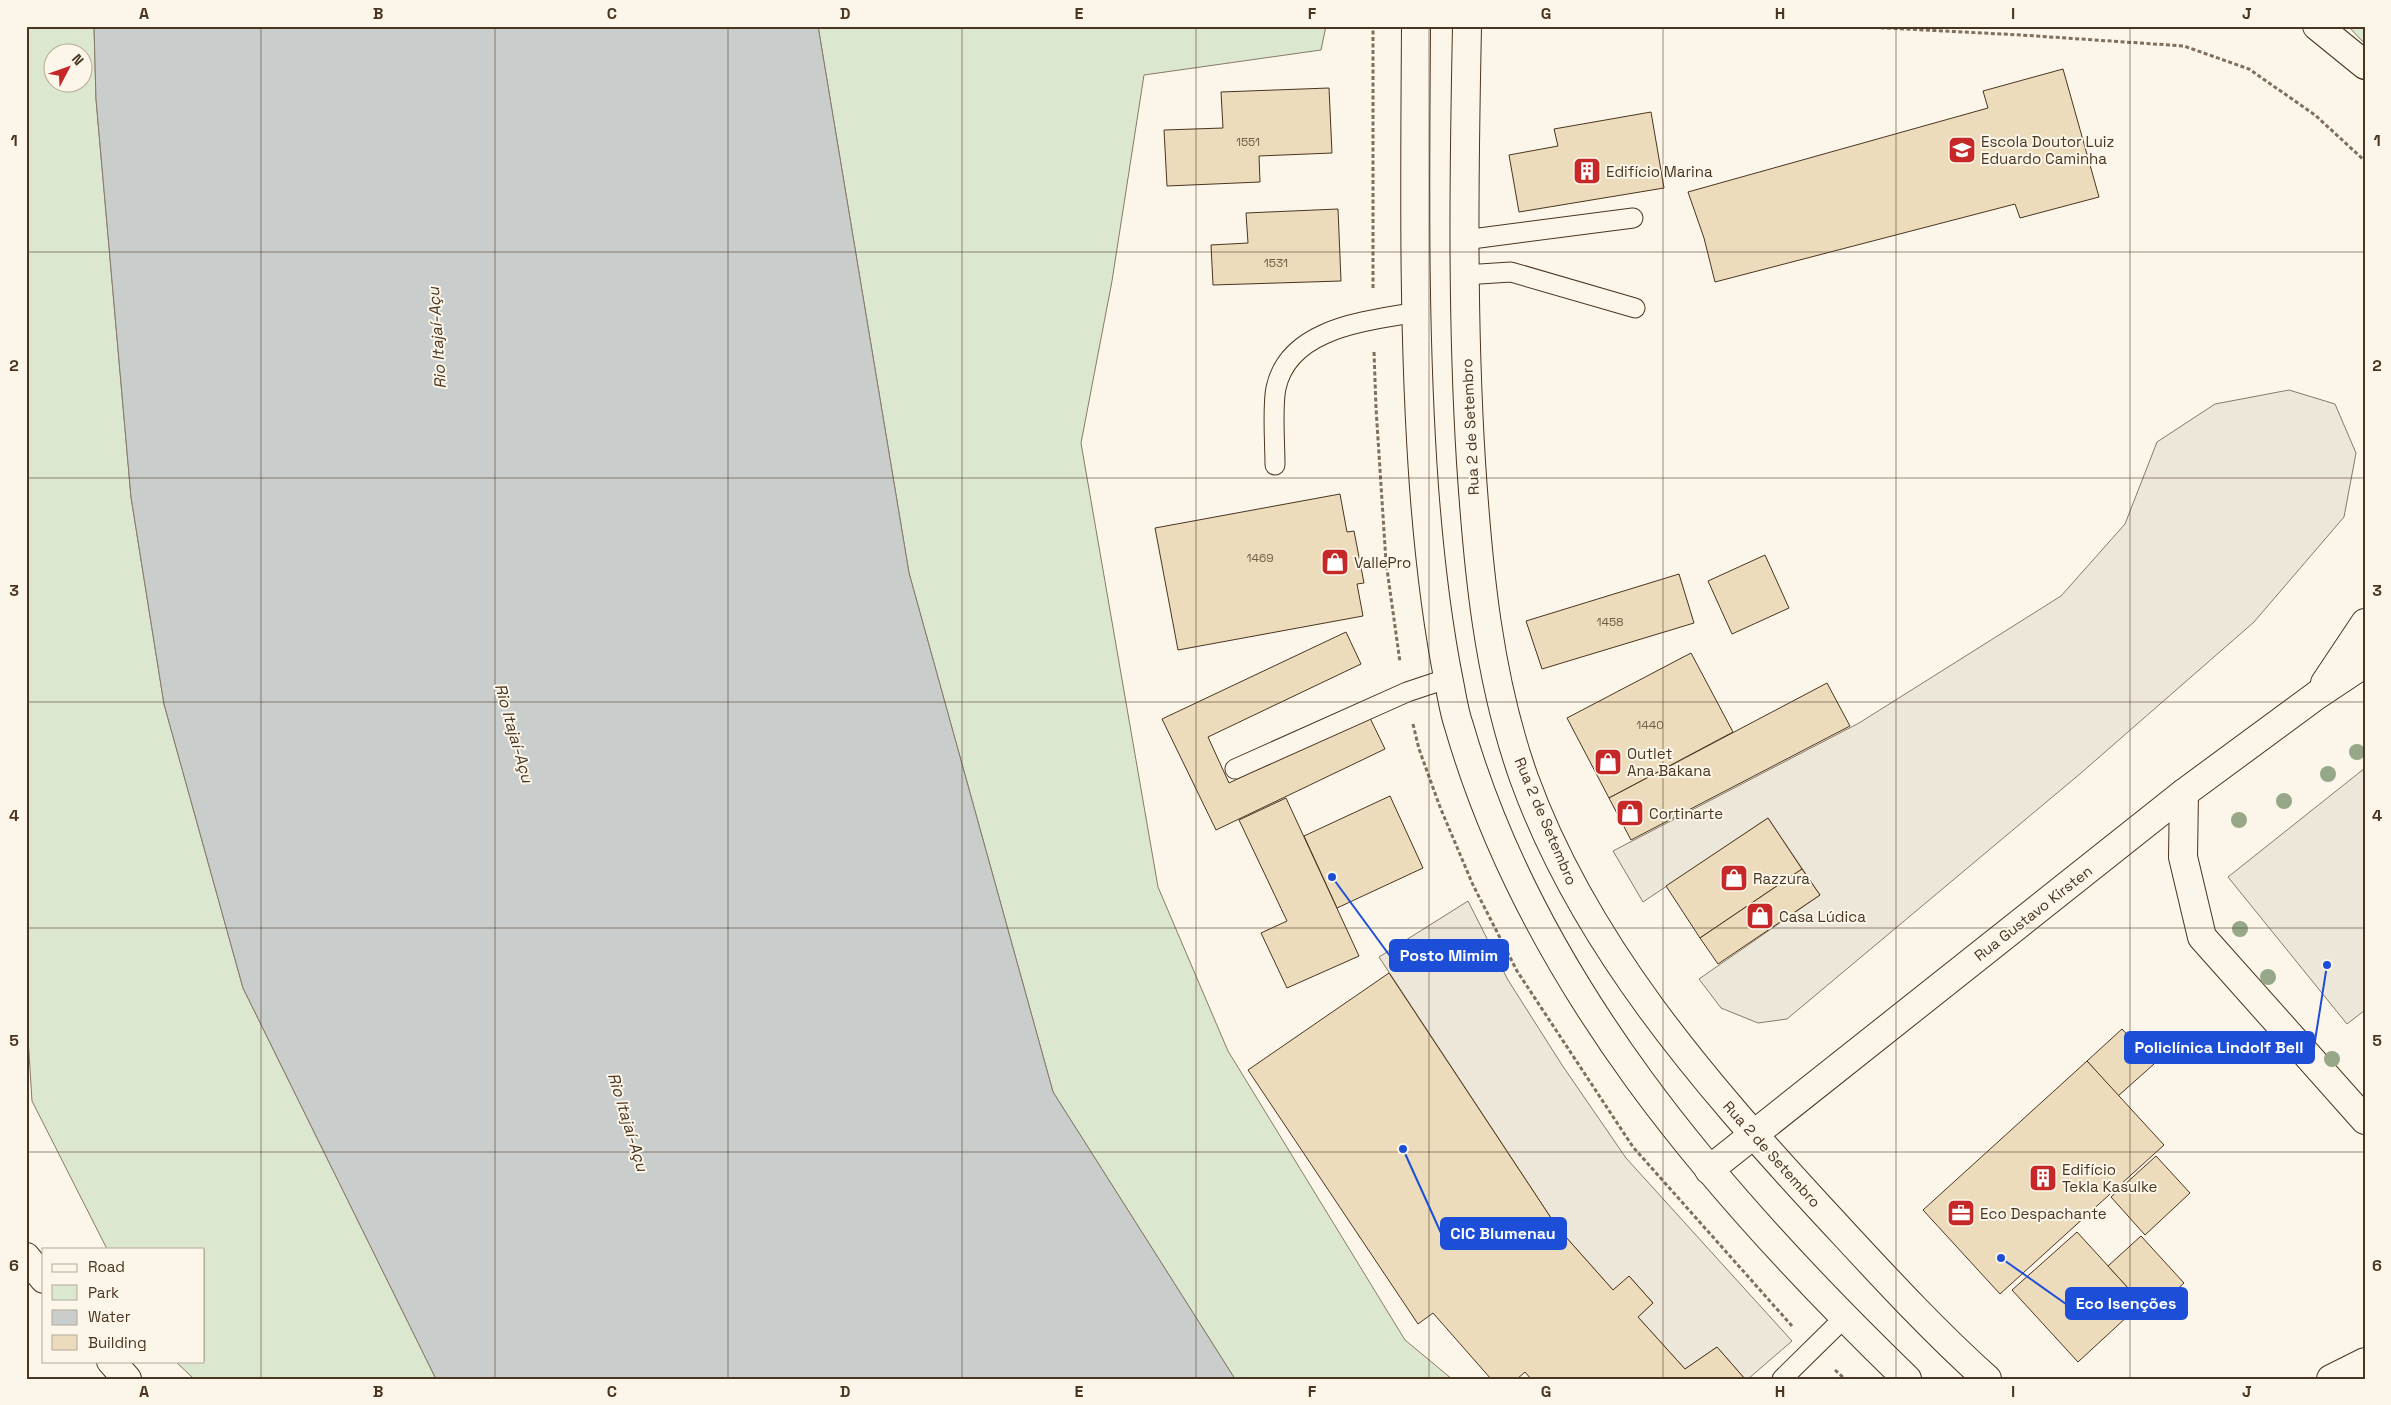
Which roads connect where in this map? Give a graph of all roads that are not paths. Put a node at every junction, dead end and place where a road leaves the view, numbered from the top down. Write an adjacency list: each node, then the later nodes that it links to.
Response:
1 (1416, 26): 9 (main road)
2 (1467, 26): 6 (main road, Rua 2 de Setembro)
3 (2317, 26): 4 (main road)
4 (2365, 65)
5 (1633, 218): 6 (lane)
6 (1464, 240): 7 (main road, Rua 2 de Setembro)
7 (1464, 275): 8 (lane); 19 (main road, Rua 2 de Setembro)
8 (1635, 308)
9 (1417, 312): 10 (lane); 13 (main road)
10 (1275, 465)
11 (2365, 623): 15 (main road)
12 (2365, 663): 15 (main road, Rua Gustavo Kirsten)
13 (1449, 678): 16 (lane); 20 (main road)
14 (2365, 681): 15 (main road)
15 (2317, 695): 17 (main road, Rua Gustavo Kirsten)
16 (1235, 769)
17 (2184, 793): 18 (main road); 19 (main road, Rua Gustavo Kirsten)
18 (2365, 1120)
19 (1752, 1135): 20 (main road, Rua Gustavo Kirsten); 29 (main road, Rua 2 de Setembro)
20 (1709, 1170): 23 (main road)
21 (26, 1257): 22 (main road)
22 (42, 1277)
23 (1844, 1318): 27 (lane); 28 (main road)
24 (112, 1362): 26 (main road)
25 (2365, 1362): 30 (main road)
26 (127, 1379)
27 (1782, 1379)
28 (1907, 1379)
29 (1987, 1379)
30 (2331, 1379)

